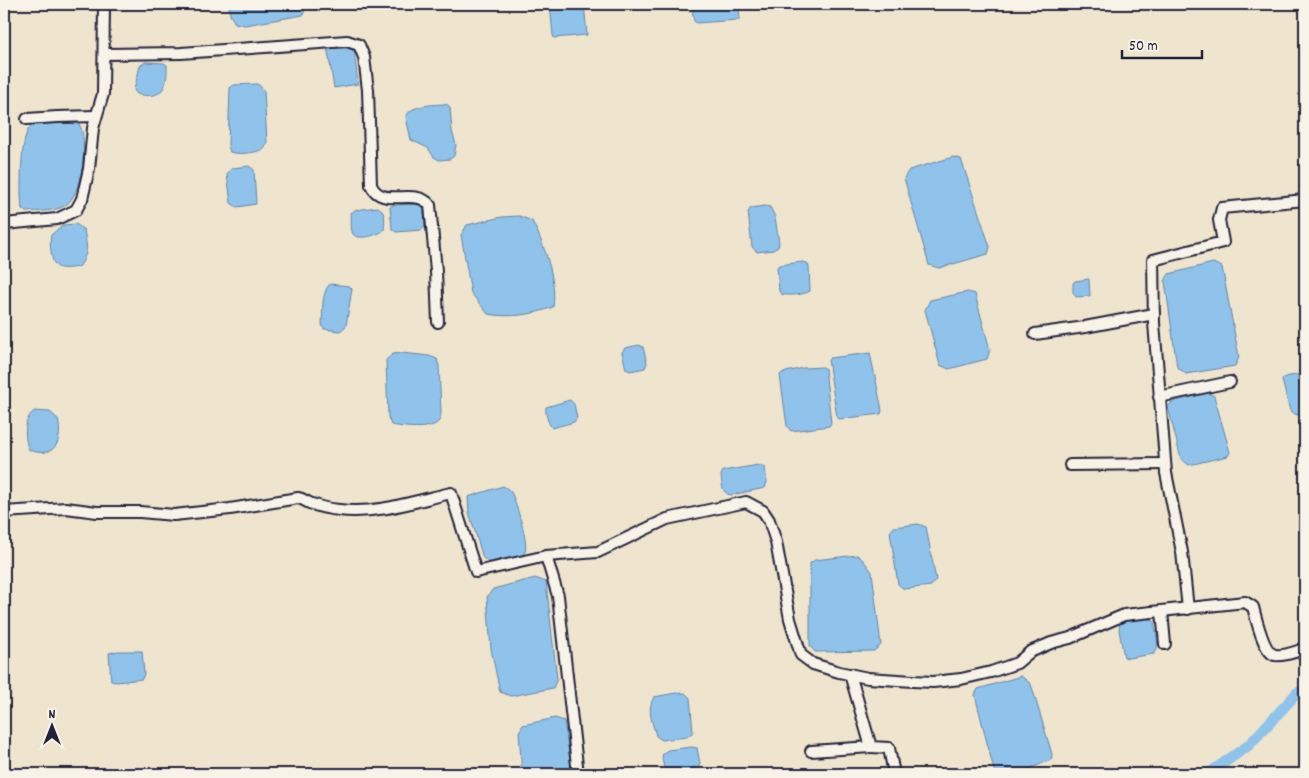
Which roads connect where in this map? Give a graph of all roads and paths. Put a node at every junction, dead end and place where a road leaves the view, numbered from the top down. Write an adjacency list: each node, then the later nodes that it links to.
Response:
1 (104, 4): 2 (street)
2 (104, 54): 3 (street); 8 (street)
3 (96, 116): 4 (street); 6 (street)
4 (26, 119)
5 (1305, 200): 7 (street)
6 (4, 224)
7 (1154, 314): 9 (street); 11 (street)
8 (438, 322)
9 (1035, 334)
10 (1230, 382): 11 (street)
11 (1159, 397): 13 (street)
12 (1070, 464): 13 (street)
13 (1165, 464): 16 (street)
14 (4, 512): 15 (street)
15 (546, 556): 20 (street); 23 (street)
16 (1188, 609): 17 (street); 19 (street)
17 (1162, 611): 18 (street); 20 (street)
18 (1165, 644)
19 (1305, 649)
20 (850, 674): 21 (street)
21 (870, 747): 22 (street); 24 (street)
22 (811, 751)
23 (578, 774)
24 (894, 774)

